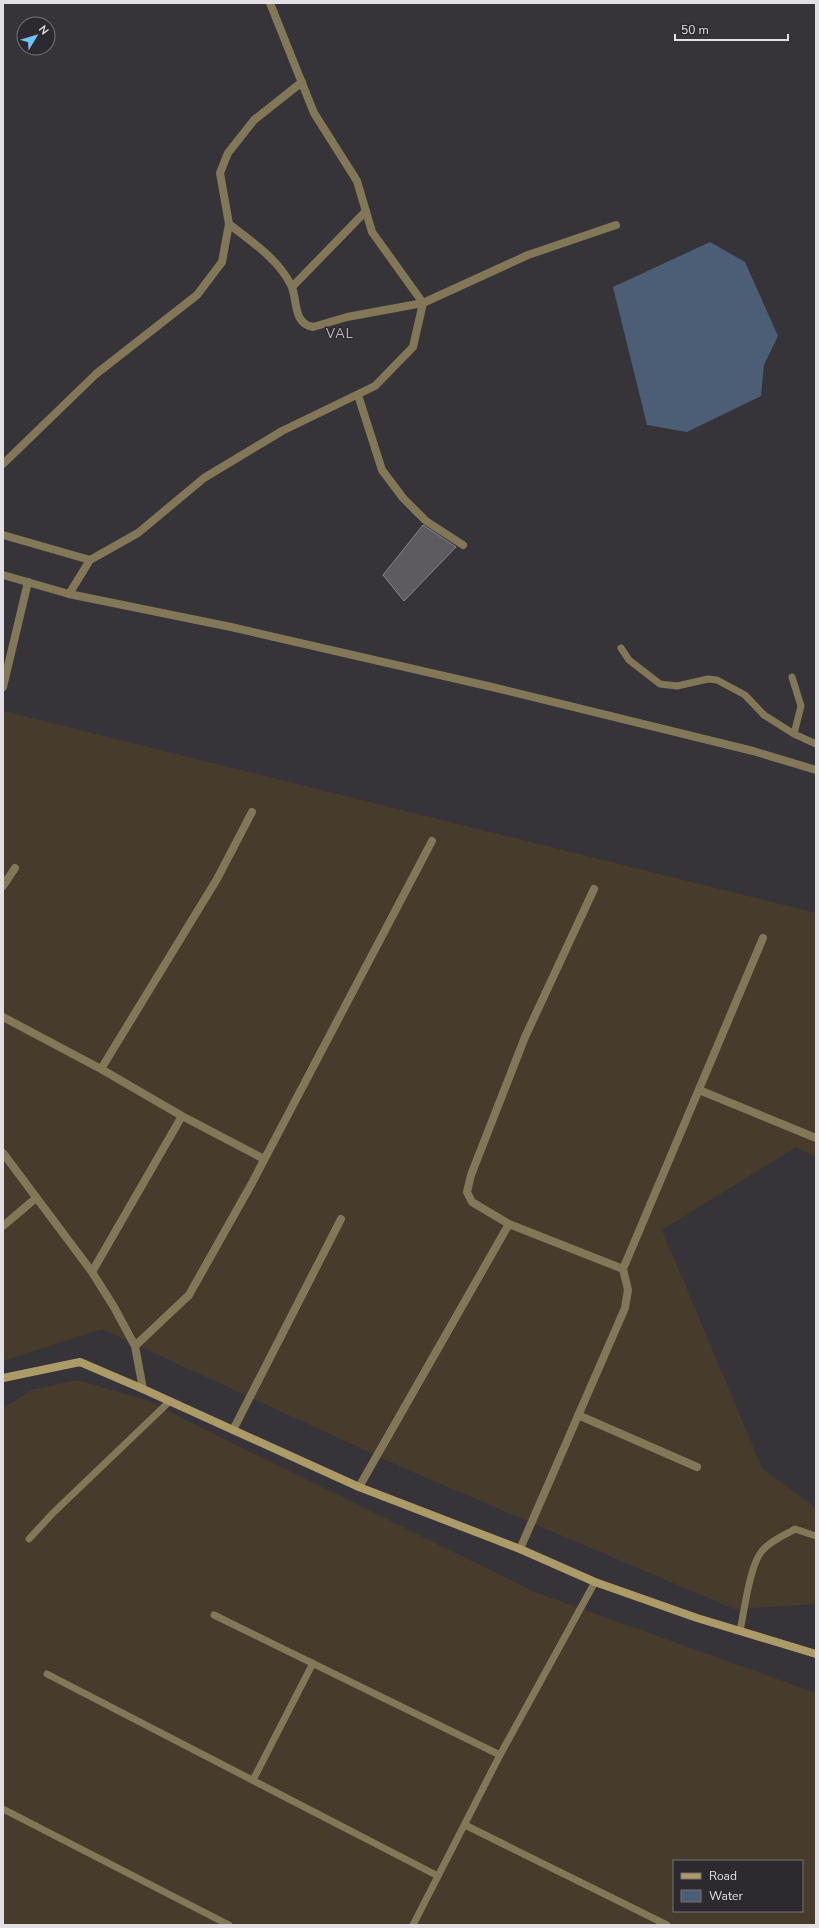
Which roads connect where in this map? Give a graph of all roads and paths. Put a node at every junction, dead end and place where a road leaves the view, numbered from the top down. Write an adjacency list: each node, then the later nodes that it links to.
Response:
1 (270, 3): 2 (street)
2 (302, 82): 3 (street); 4 (street)
3 (366, 211): 6 (street); 7 (street)
4 (229, 224): 6 (street); 9 (street)
5 (616, 225): 7 (street)
6 (292, 287): 7 (street)
7 (423, 303): 8 (street)
8 (358, 395): 11 (street); 12 (street)
9 (3, 464)
10 (3, 535): 12 (street)
11 (463, 544)
12 (90, 560): 15 (street)
13 (3, 575): 14 (street)
14 (28, 582): 15 (street); 18 (street)
15 (70, 594): 21 (street)
16 (621, 648): 19 (lane)
17 (792, 677): 19 (lane)
18 (3, 687)
19 (794, 734): 20 (lane)
20 (816, 744)
21 (816, 770)
22 (252, 812): 29 (street)
23 (432, 841): 34 (street)
24 (15, 868): 25 (street)
25 (3, 886)
26 (594, 889): 37 (street)
27 (763, 938): 30 (street)
28 (3, 1017): 29 (street)
29 (101, 1069): 31 (street)
30 (699, 1090): 32 (street); 39 (street)
31 (182, 1116): 34 (street); 40 (street)
32 (816, 1138)
33 (3, 1153): 35 (street)
34 (264, 1159): 41 (street)
35 (36, 1198): 38 (street); 40 (street)
36 (341, 1219): 46 (street)
37 (509, 1224): 39 (street); 48 (street)
38 (3, 1226)
39 (623, 1269): 45 (street)
40 (92, 1272): 41 (street)
41 (135, 1346): 43 (street)
42 (3, 1378): 43 (main road)
43 (143, 1389): 44 (main road)
44 (170, 1401): 46 (main road); 50 (lane)
45 (578, 1415): 47 (street); 51 (street)
46 (233, 1430): 48 (main road)
47 (697, 1467)
48 (359, 1487): 51 (main road)
49 (816, 1536): 54 (lane)
50 (29, 1539)
51 (520, 1549): 52 (main road)
52 (595, 1582): 54 (main road); 58 (lane)
53 (214, 1615): 56 (lane)
54 (740, 1631): 55 (main road)
55 (815, 1655)
56 (313, 1663): 58 (lane); 59 (lane)
57 (47, 1674): 59 (lane)
58 (500, 1755): 61 (lane)
59 (253, 1780): 62 (lane)
60 (3, 1809): 63 (lane)
61 (465, 1826): 62 (lane); 65 (lane)
62 (438, 1876): 64 (lane)
63 (229, 1925)
64 (413, 1925)
65 (667, 1925)

